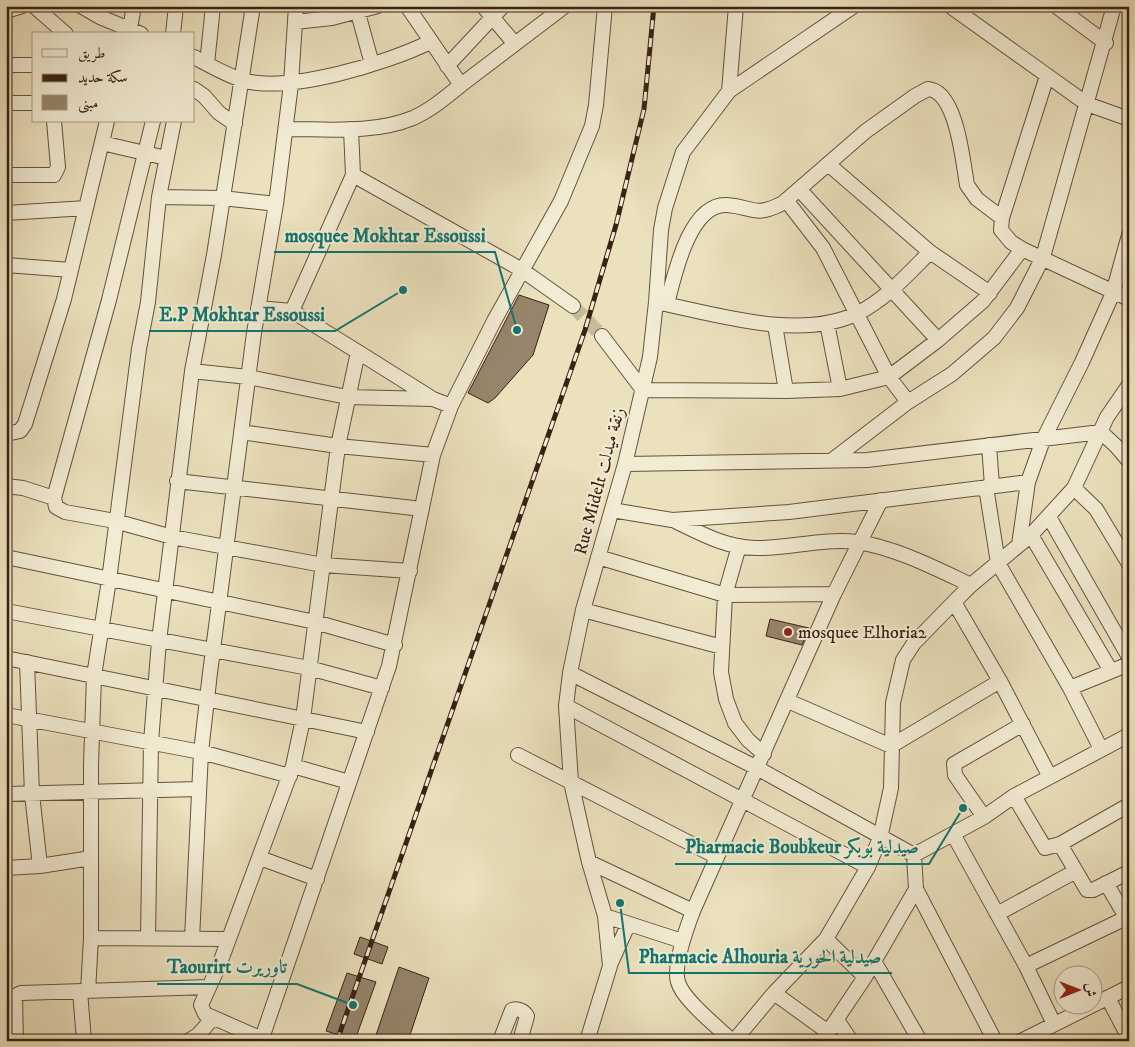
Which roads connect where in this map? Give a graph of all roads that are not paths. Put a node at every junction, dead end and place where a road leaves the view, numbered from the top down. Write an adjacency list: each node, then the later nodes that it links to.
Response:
1 (34, 6): 22 (street)
2 (81, 6): 23 (street)
3 (134, 6): 23 (street)
4 (176, 6): 24 (street)
5 (213, 6): 29 (street)
6 (253, 6): 35 (street)
7 (296, 6): 21 (street)
8 (377, 6): 19 (street)
9 (407, 6): 25 (street)
10 (483, 6): 20 (street)
11 (503, 6): 20 (street)
12 (565, 6): 27 (street)
13 (605, 6): 71 (street)
14 (854, 6): 39 (street, Rue Midelt زنقة ميدلت)
15 (950, 6): 34 (street)
16 (1056, 6): 26 (street)
17 (1114, 6): 26 (street)
18 (737, 7): 39 (street)
19 (358, 13): 21 (street); 30 (street)
20 (492, 18): 27 (street); 33 (street)
21 (295, 22): 36 (street)
22 (64, 32)
23 (133, 32)
24 (173, 32)
25 (430, 42): 30 (street); 33 (street)
26 (1106, 43): 42 (street)
27 (515, 44): 37 (street)
28 (195, 58): 29 (street)
29 (208, 64): 35 (street)
30 (372, 64): 36 (street)
31 (6, 65): 32 (street)
32 (32, 65)
33 (447, 66): 37 (street)
34 (1048, 76): 42 (street); 64 (street)
35 (242, 80): 36 (street); 48 (street)
36 (291, 84): 49 (street)
37 (462, 85): 50 (street)
38 (195, 90): 48 (street)
39 (729, 90): 76 (street, Rue Midelt زنقة ميدلت)
40 (6, 103): 41 (street)
41 (32, 103)
42 (1087, 104): 43 (street); 68 (street)
43 (1129, 119)
44 (54, 122): 55 (street)
45 (108, 122): 51 (street)
46 (153, 122): 52 (street)
47 (174, 122): 53 (street)
48 (235, 124): 59 (street)
49 (286, 129): 50 (street); 61 (street)
50 (351, 129): 56 (street)
51 (102, 144): 52 (street); 62 (street)
52 (145, 154): 53 (street); 113 (street)
53 (166, 158): 58 (street)
54 (828, 164): 57 (street); 64 (street); 67 (street)
55 (6, 175)
56 (353, 175): 71 (street); 79 (street)
57 (799, 189): 60 (street); 72 (street)
58 (160, 197): 59 (street); 120 (street)
59 (222, 198): 61 (street); 86 (street)
60 (786, 200): 76 (street); 80 (street)
61 (276, 204): 78 (street)
62 (86, 208): 63 (street); 70 (street)
63 (6, 213)
64 (1002, 218): 66 (street)
65 (1129, 236): 74 (street)
66 (1022, 249): 68 (street); 73 (street)
67 (930, 252): 72 (street); 73 (street)
68 (1043, 258): 74 (street); 95 (street)
69 (6, 265): 70 (street)
70 (71, 270): 99 (street)
71 (522, 270): 77 (street); 96 (street)
72 (892, 290): 80 (street); 84 (street)
73 (990, 293): 84 (street)
74 (1113, 293): 75 (street); 100 (street)
75 (1129, 298)
76 (662, 303): 82 (street); 91 (street, Rue Midelt زنقة ميدلت)
77 (574, 306)
78 (258, 308): 79 (street); 87 (street)
79 (292, 311): 85 (street)
80 (857, 313): 81 (street); 88 (street)
81 (827, 323): 82 (street); 90 (street)
82 (775, 324): 92 (street)
83 (602, 336): 91 (street)
84 (938, 340): 88 (street)
85 (358, 352): 93 (street); 94 (street)
86 (192, 371): 87 (street); 107 (street)
87 (248, 377): 93 (street); 97 (street)
88 (889, 377): 90 (street); 95 (street)
89 (1129, 385): 98 (street)
90 (840, 389): 92 (street)
91 (643, 390): 92 (street); 106 (street, Rue Midelt زنقة ميدلت)
92 (786, 391)
93 (348, 397): 94 (street); 102 (street)
94 (433, 399): 96 (street)
95 (908, 402): 104 (street)
96 (451, 406): 103 (street)
97 (241, 432): 102 (street); 112 (street)
98 (1100, 432): 100 (street); 105 (street); 111 (street)
99 (6, 434)
100 (1043, 440): 101 (street); 108 (street)
101 (989, 445): 104 (street); 110 (street)
102 (338, 446): 103 (street); 114 (street)
103 (433, 455): 116 (street)
104 (831, 461): 106 (street)
105 (1129, 461)
106 (624, 464): 117 (street, Rue Midelt زنقة ميدلت)
107 (177, 481): 112 (street); 122 (street)
108 (1028, 482): 110 (street); 124 (street)
109 (6, 486): 113 (street)
110 (989, 487): 115 (street); 129 (street)
111 (1074, 488): 118 (street); 130 (street)
112 (233, 489): 114 (street); 125 (street)
113 (54, 498): 120 (street)
114 (332, 500): 116 (street); 131 (street)
115 (881, 500): 119 (street); 123 (street)
116 (422, 509): 132 (street)
117 (612, 510): 119 (street); 128 (street, Rue Midelt زنقة ميدلت)
118 (1049, 517): 121 (street); 148 (street)
119 (672, 520): 126 (street)
120 (115, 521): 122 (street); 133 (street)
121 (1031, 535): 124 (street); 153 (street)
122 (172, 537): 125 (street); 135 (street)
123 (858, 542): 126 (street); 134 (street); 136 (street)
124 (1020, 545): 129 (street)
125 (228, 546): 131 (street); 138 (street)
126 (739, 546): 137 (street)
127 (6, 557): 133 (street)
128 (598, 557): 137 (street); 140 (street, Rue Midelt زنقة ميدلت)
129 (998, 563): 134 (street); 159 (street)
130 (1129, 564)
131 (323, 565): 132 (street); 142 (street)
132 (410, 571): 145 (street)
133 (109, 580): 135 (street); 143 (street)
134 (971, 584): 139 (street)
135 (166, 592): 138 (street); 144 (street)
136 (834, 594): 137 (street); 161 (street)
137 (725, 595): 146 (street)
138 (219, 600): 142 (street); 147 (street)
139 (954, 602): 156 (street); 171 (street)
140 (583, 610): 146 (street); 154 (street, Rue Midelt زنقة ميدلت)
141 (6, 611): 143 (street)
142 (315, 622): 145 (street); 152 (street)
143 (101, 629): 144 (street); 155 (street)
144 (159, 641): 147 (street); 157 (street)
145 (394, 645): 158 (street)
146 (722, 646): 174 (street)
147 (213, 649): 152 (street); 160 (street)
148 (1129, 657)
149 (6, 658): 150 (street)
150 (27, 662): 155 (street); 165 (street)
151 (1129, 664): 153 (street)
152 (308, 668): 158 (street); 164 (street)
153 (1111, 671): 159 (street)
154 (570, 672): 162 (street, Rue Midelt زنقة ميدلت); 176 (street)
155 (94, 676): 157 (street); 167 (street)
156 (1000, 681): 166 (street); 171 (street)
157 (155, 687): 160 (street); 170 (street)
158 (382, 688): 168 (street)
159 (1070, 688): 172 (street)
160 (208, 699): 164 (street); 173 (street)
161 (788, 701): 171 (street); 174 (street)
162 (566, 706): 180 (street, Rue Midelt زنقة ميدلت); 187 (street)
163 (6, 716): 165 (street)
164 (302, 719): 168 (street); 177 (street)
165 (28, 720): 167 (street); 185 (street)
166 (1023, 724): 178 (street); 189 (street)
167 (91, 732): 170 (street); 183 (street)
168 (367, 732): 179 (street)
169 (1129, 735): 172 (street)
170 (151, 742): 173 (street); 181 (street)
171 (891, 746): 191 (street)
172 (1101, 749): 178 (street)
173 (201, 752): 177 (street); 182 (street)
174 (764, 754): 176 (street)
175 (518, 755): 180 (street)
176 (757, 768): 187 (street); 191 (street)
177 (292, 771): 179 (street); 196 (street)
178 (1050, 777): 186 (street)
179 (349, 782): 203 (street)
180 (571, 782): 193 (street); 197 (street, Rue Midelt زنقة ميدلت)
181 (149, 789): 182 (street); 183 (street); 212 (street)
182 (199, 789): 213 (street)
183 (91, 791): 185 (street); 195 (street)
184 (6, 794): 185 (street)
185 (32, 794): 198 (street)
186 (1014, 796): 189 (street); 192 (street)
187 (743, 800): 193 (street); 199 (street)
188 (1129, 805): 192 (street)
189 (984, 817): 190 (street)
190 (953, 834): 194 (street); 207 (street)
191 (880, 838): 194 (street); 199 (street)
192 (1060, 844): 201 (street)
193 (717, 856): 206 (street)
194 (914, 856): 205 (street)
195 (91, 858): 198 (street); 211 (street)
196 (260, 858): 203 (street); 214 (street)
197 (589, 862): 206 (street); 208 (street, Rue Midelt زنقة ميدلت)
198 (40, 866): 200 (street)
199 (868, 867): 215 (street)
200 (6, 868)
201 (1076, 871): 204 (street); 207 (street)
202 (1129, 872): 204 (street)
203 (317, 879): 231 (street)
204 (1106, 883): 209 (street)
205 (916, 889): 217 (street); 241 (street)
206 (693, 911): 216 (street)
207 (997, 914): 219 (street)
208 (605, 916): 210 (street); 218 (street, Rue Midelt زنقة ميدلت)
209 (1128, 920): 219 (street)
210 (628, 924): 216 (street); 218 (street)
211 (91, 938): 212 (street); 223 (street)
212 (148, 938): 213 (street)
213 (192, 939): 214 (street)
214 (227, 939): 221 (street)
215 (826, 939): 220 (street); 224 (street)
216 (682, 941): 238 (street)
217 (874, 961): 220 (street); 240 (street)
218 (610, 966): 237 (street, Rue Midelt زنقة ميدلت)
219 (1026, 966): 228 (street)
220 (865, 976): 227 (street)
221 (209, 987): 223 (street); 226 (street)
222 (1129, 987): 225 (street)
223 (84, 991): 232 (street); 233 (street)
224 (774, 993): 229 (street); 238 (street)
225 (1108, 998): 228 (street); 230 (street)
226 (213, 1018): 231 (street); 234 (street)
227 (837, 1020): 229 (street); 239 (street)
228 (1054, 1024): 242 (street)
229 (825, 1036)
230 (1129, 1038)
231 (261, 1040)
232 (16, 1041)
233 (84, 1041)
234 (188, 1041)
235 (500, 1041): 236 (street)
236 (520, 1041)
237 (587, 1041)
238 (733, 1041)
239 (851, 1041)
240 (920, 1041)
241 (994, 1041)
242 (1022, 1041)

